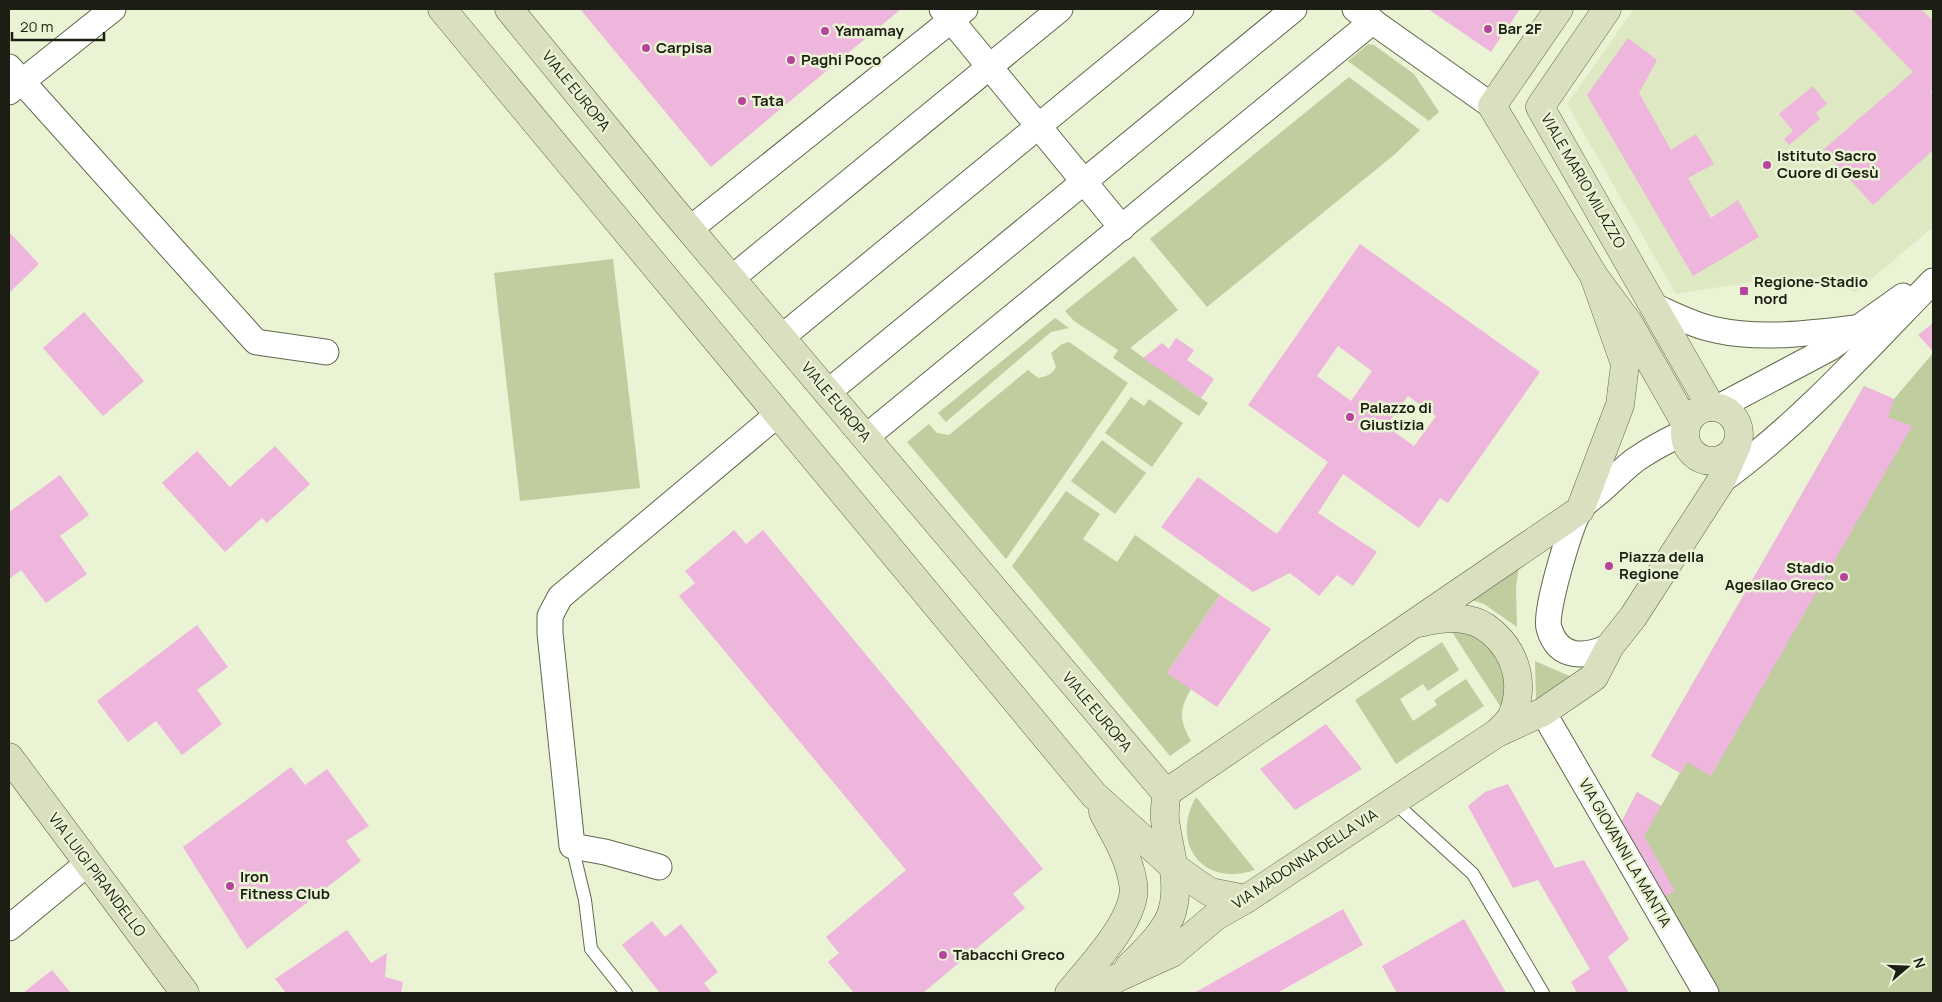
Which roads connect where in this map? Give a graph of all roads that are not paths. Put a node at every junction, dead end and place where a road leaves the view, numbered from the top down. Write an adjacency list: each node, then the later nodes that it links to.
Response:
1 (113, 9): 12 (street)
2 (442, 9): 28 (street)
3 (509, 9): 17 (street, VIALE EUROPA)
4 (1060, 9): 11 (street)
5 (1181, 9): 14 (street)
6 (1294, 9): 15 (street)
7 (1559, 9): 13 (street)
8 (1607, 9): 22 (street, VIALE MARIO MILAZZO)
9 (952, 12): 11 (street); 17 (street)
10 (1364, 15): 13 (street); 16 (street)
11 (990, 67): 14 (street); 20 (street)
12 (13, 81): 25 (street)
13 (1492, 106): 19 (street)
14 (1038, 126): 15 (street); 24 (street)
15 (1084, 182): 16 (street); 26 (street)
16 (1122, 228): 30 (street)
17 (690, 229): 20 (street, VIALE EUROPA)
18 (1933, 274): 23 (street)
19 (1594, 276): 29 (street); 32 (street)
20 (732, 278): 24 (street, VIALE EUROPA)
21 (1933, 281): 31 (street)
22 (1654, 306): 23 (street); 27 (street)
23 (1858, 328): 27 (street)
24 (782, 337): 26 (street, VIALE EUROPA)
25 (326, 352)
26 (828, 392): 30 (street, VIALE EUROPA)
27 (1714, 408): 29 (street); 31 (street)
28 (778, 414): 39 (street); 41 (street)
29 (1686, 428): 31 (street); 32 (street)
30 (866, 437): 38 (street, VIALE EUROPA)
31 (1732, 461): 34 (street)
32 (1580, 510): 33 (street); 34 (street)
33 (1416, 623): 36 (street); 38 (street)
34 (1610, 646): 35 (street)
35 (1543, 712): 36 (street); 53 (street, VIA GIOVANNI LA MANTIA)
36 (1508, 729): 40 (street, VIA MADONNA DELLA VIA)
37 (9, 757): 42 (street, VIA LUIGI PIRANDELLO)
38 (1166, 793): 43 (street)
39 (1094, 795): 43 (street); 50 (street)
40 (1393, 801): 45 (street, VIA MADONNA DELLA VIA); 52 (lane)
41 (572, 846): 44 (street); 49 (lane)
42 (88, 863): 46 (street); 48 (street, VIA LUIGI PIRANDELLO)
43 (1174, 866): 45 (street); 47 (street)
44 (659, 867)
45 (1246, 899): 47 (street, VIA MADONNA DELLA VIA)
46 (9, 928)
47 (1119, 977): 51 (street, VIA MADONNA DELLA VIA)
48 (185, 993)
49 (626, 993)
50 (1069, 993)
51 (1091, 993)
52 (1543, 993)
53 (1706, 993)

